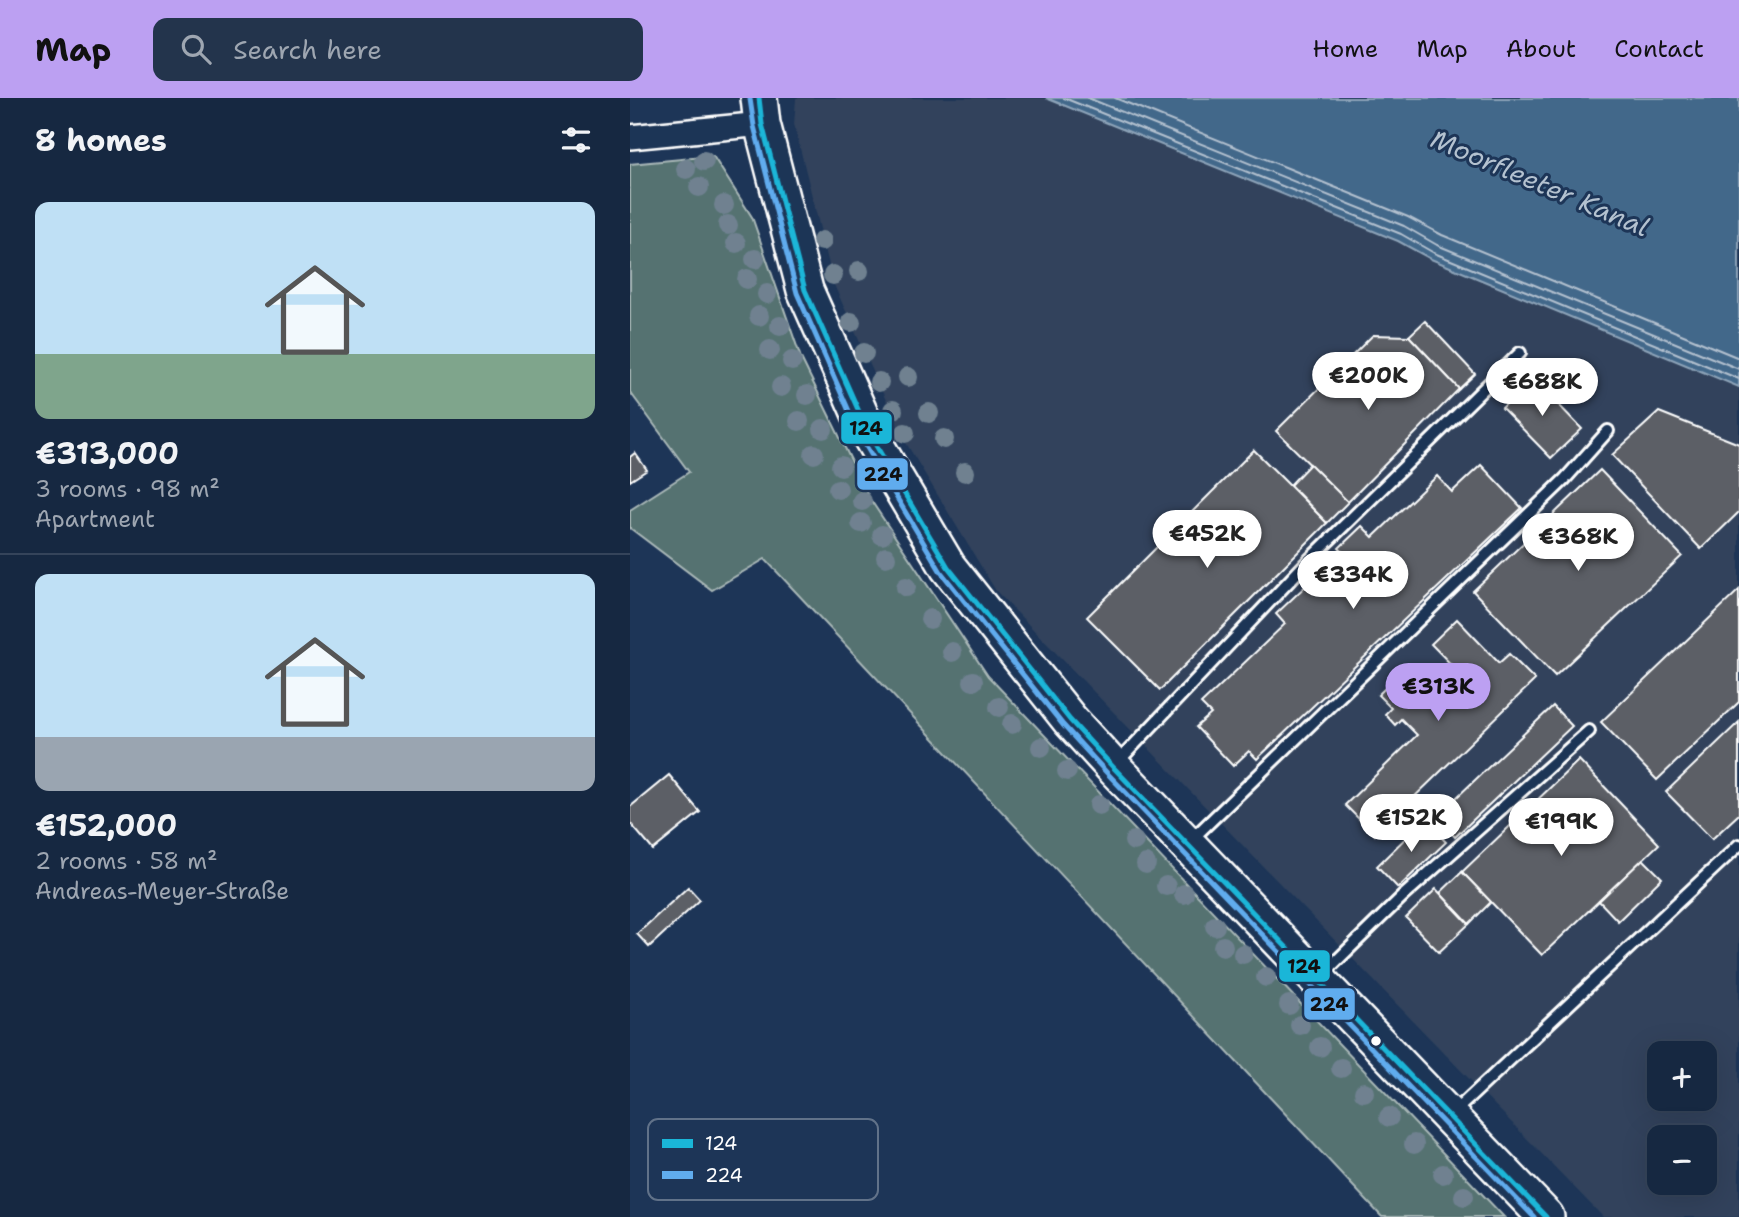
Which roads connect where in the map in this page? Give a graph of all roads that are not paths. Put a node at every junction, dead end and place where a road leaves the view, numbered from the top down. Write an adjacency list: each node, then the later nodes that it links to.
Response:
1 (761, 111): 2 (street); 6 (main road)
2 (630, 137)
3 (1520, 354): 6 (lane)
4 (1608, 431): 7 (lane)
5 (1589, 731): 9 (lane)
6 (1113, 767): 7 (main road)
7 (1188, 842): 9 (main road)
8 (1739, 845): 10 (lane)
9 (1318, 979): 10 (main road)
10 (1450, 1116): 11 (main road)
11 (1546, 1217)

